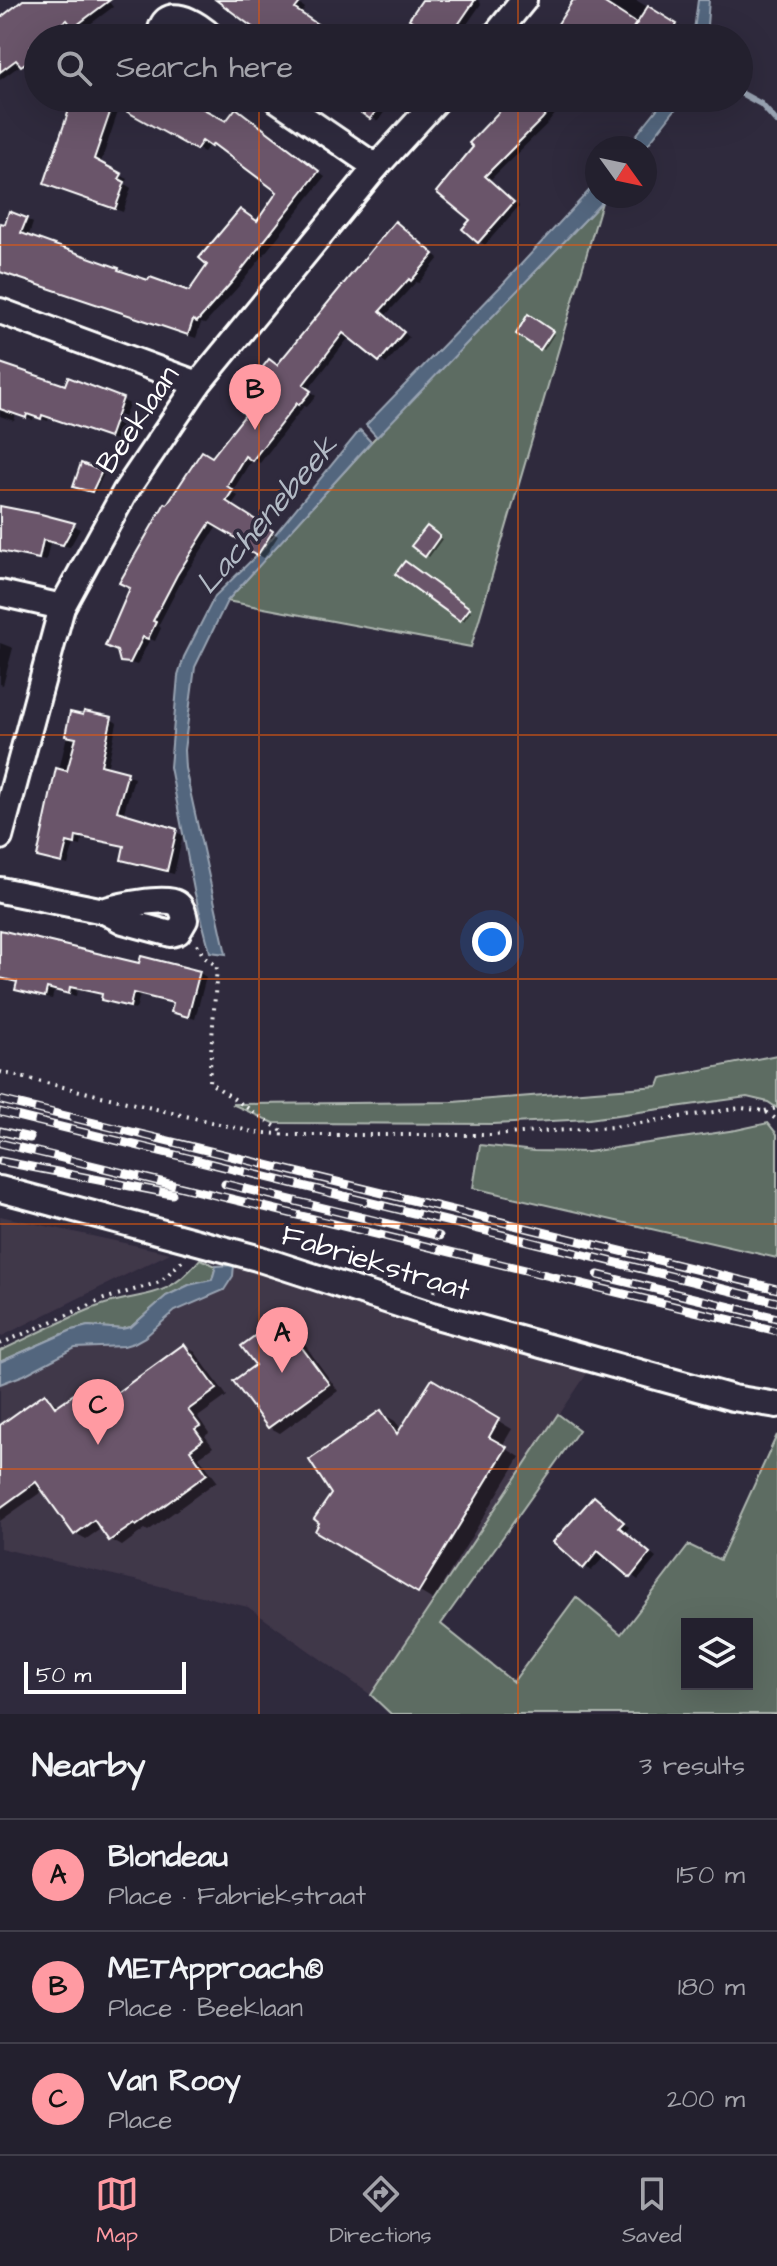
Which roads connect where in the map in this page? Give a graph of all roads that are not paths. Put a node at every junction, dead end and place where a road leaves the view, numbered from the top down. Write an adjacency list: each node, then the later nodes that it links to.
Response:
1 (524, 0): 4 (street)
2 (163, 24): 3 (street)
3 (193, 24)
4 (504, 24)
5 (295, 112): 7 (street)
6 (426, 112): 7 (street, Beeklaan)
7 (376, 167): 9 (street, Beeklaan)
8 (0, 311): 9 (street)
9 (198, 384): 11 (street, Beeklaan)
10 (0, 593): 11 (street)
11 (62, 607): 12 (street, Beeklaan)
12 (0, 837)
13 (0, 890): 14 (street)
14 (178, 932)
15 (0, 1189): 16 (street, Fabriekstraat)
16 (777, 1405)

